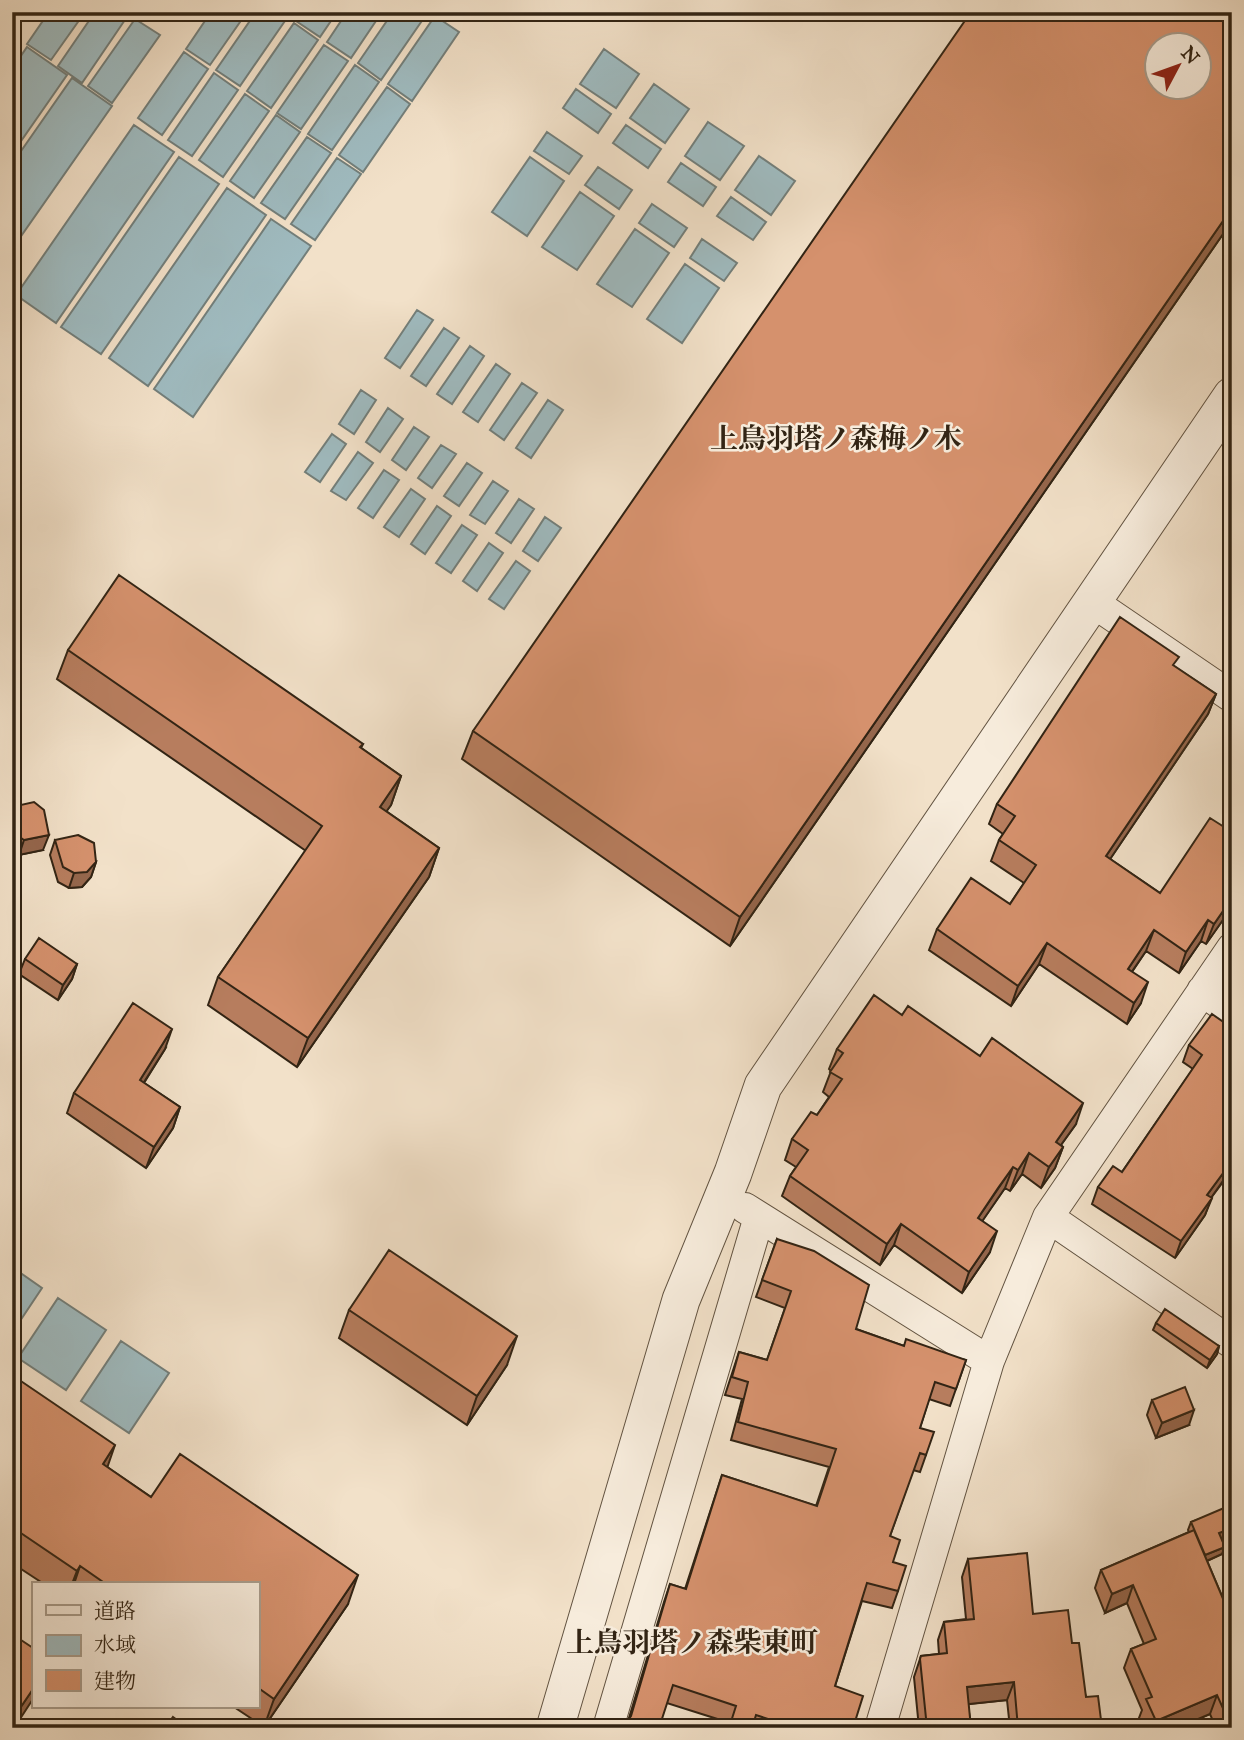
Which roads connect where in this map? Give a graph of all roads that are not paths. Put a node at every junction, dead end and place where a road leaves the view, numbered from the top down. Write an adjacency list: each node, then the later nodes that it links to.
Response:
1 (1232, 396): 2 (street)
2 (1091, 601): 3 (street); 7 (street)
3 (1232, 697)
4 (1232, 948): 5 (street)
5 (1202, 991): 6 (street); 9 (street)
6 (1232, 1012)
7 (724, 1195): 8 (street); 12 (street)
8 (759, 1217): 11 (street); 13 (street)
9 (1048, 1217): 10 (street); 11 (street)
10 (1232, 1343)
11 (989, 1361): 14 (street)
12 (555, 1728)
13 (608, 1728)
14 (880, 1728)

